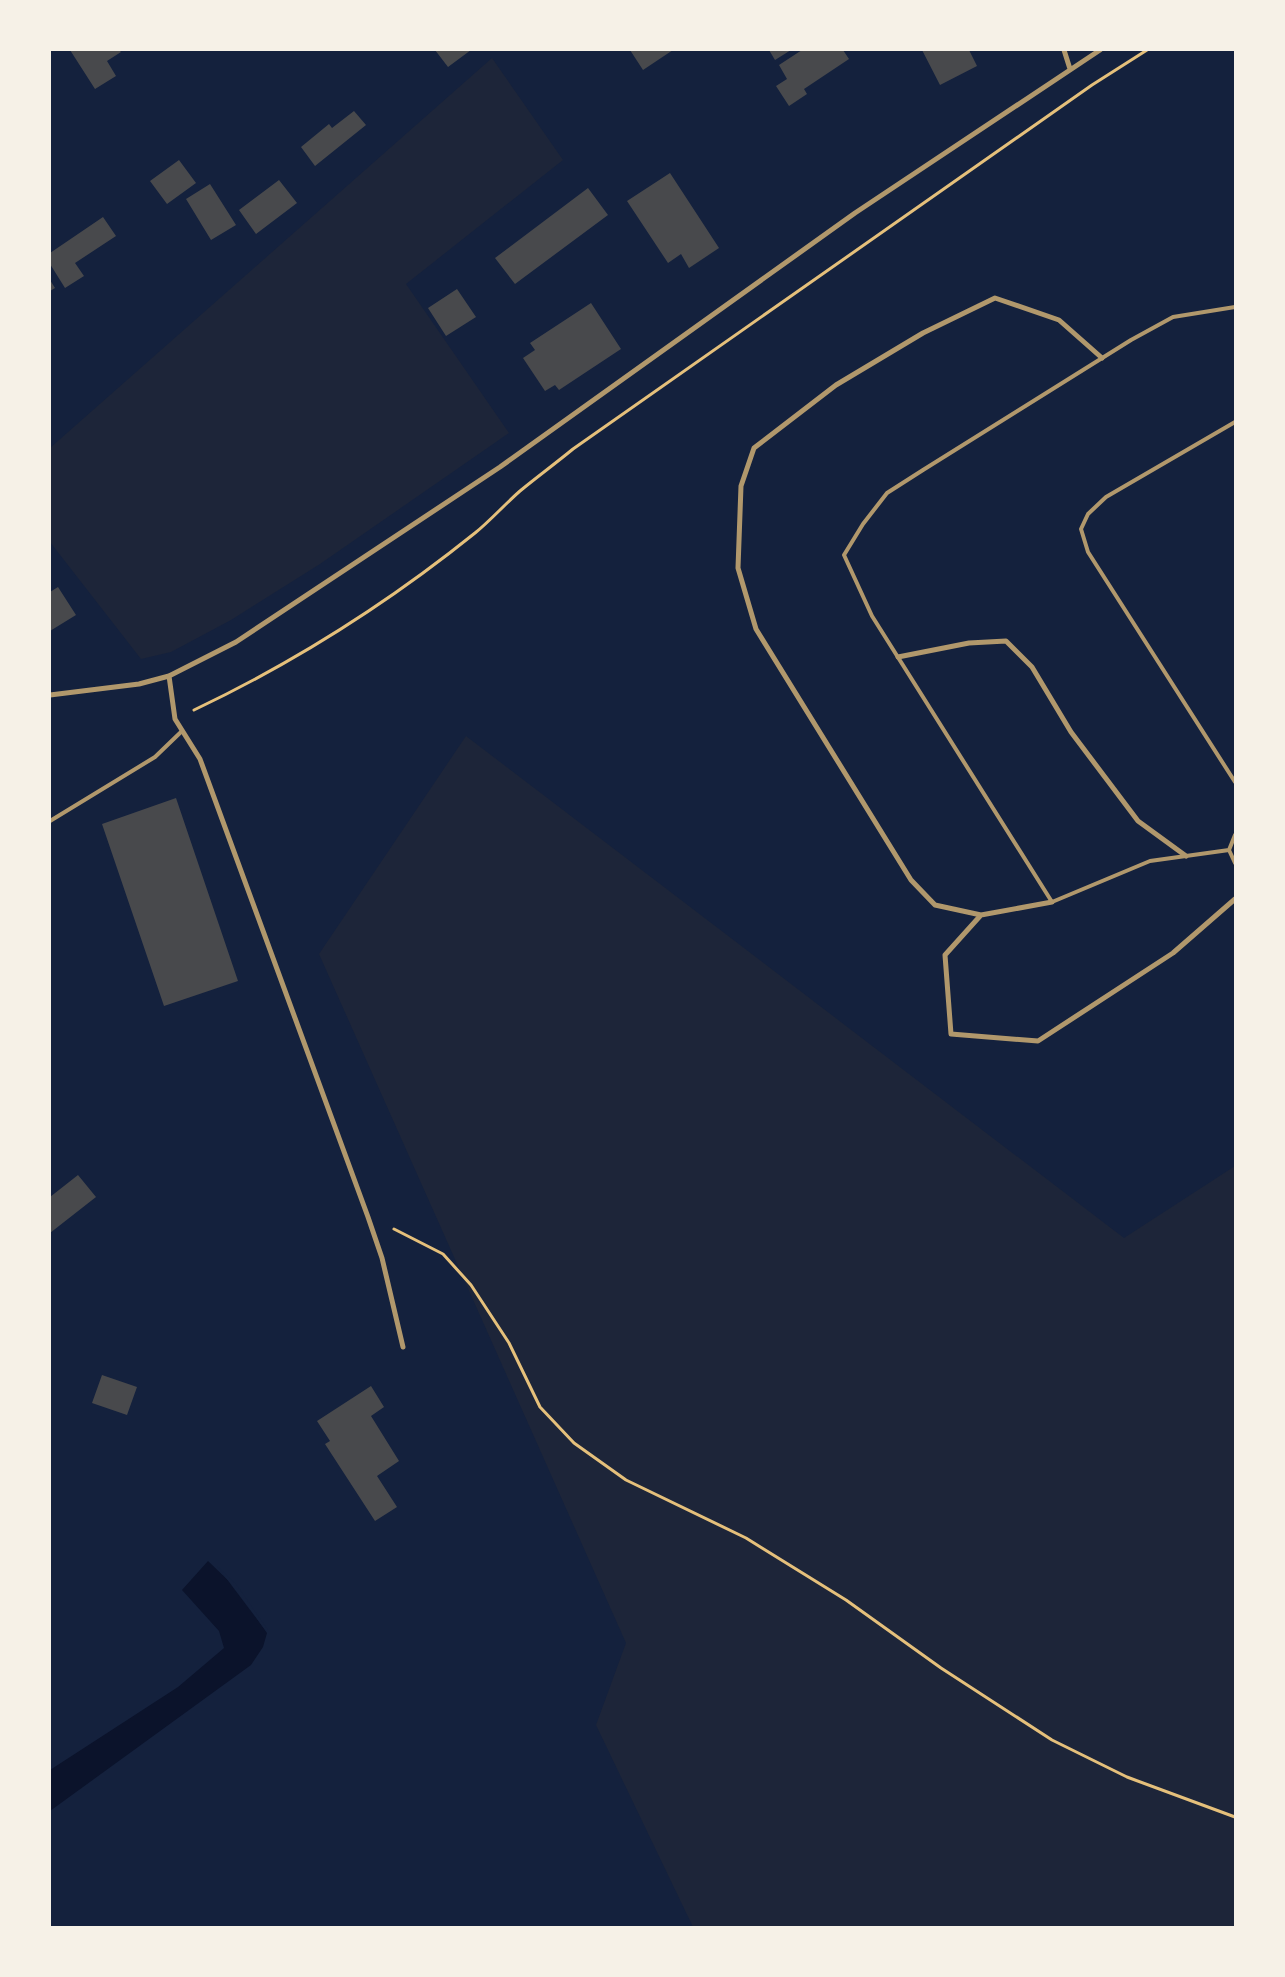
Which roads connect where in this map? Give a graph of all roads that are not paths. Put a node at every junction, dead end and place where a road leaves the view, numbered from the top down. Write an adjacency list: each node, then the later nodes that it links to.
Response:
1 (1064, 50): 3 (street)
2 (1100, 50): 3 (street)
3 (1070, 69): 8 (street)
4 (1235, 306): 5 (lane)
5 (1102, 358): 7 (lane); 19 (street)
6 (1235, 422): 11 (lane)
7 (898, 657): 15 (street); 18 (lane)
8 (169, 676): 9 (street); 10 (street)
9 (50, 695)
10 (182, 731): 12 (lane); 20 (street)
11 (1235, 782)
12 (50, 820)
13 (1235, 835): 14 (lane)
14 (1229, 850): 15 (lane); 16 (lane)
15 (1186, 856): 18 (lane)
16 (1235, 863)
17 (1235, 899): 19 (street)
18 (1052, 902): 19 (street)
19 (982, 915)
20 (403, 1347)

